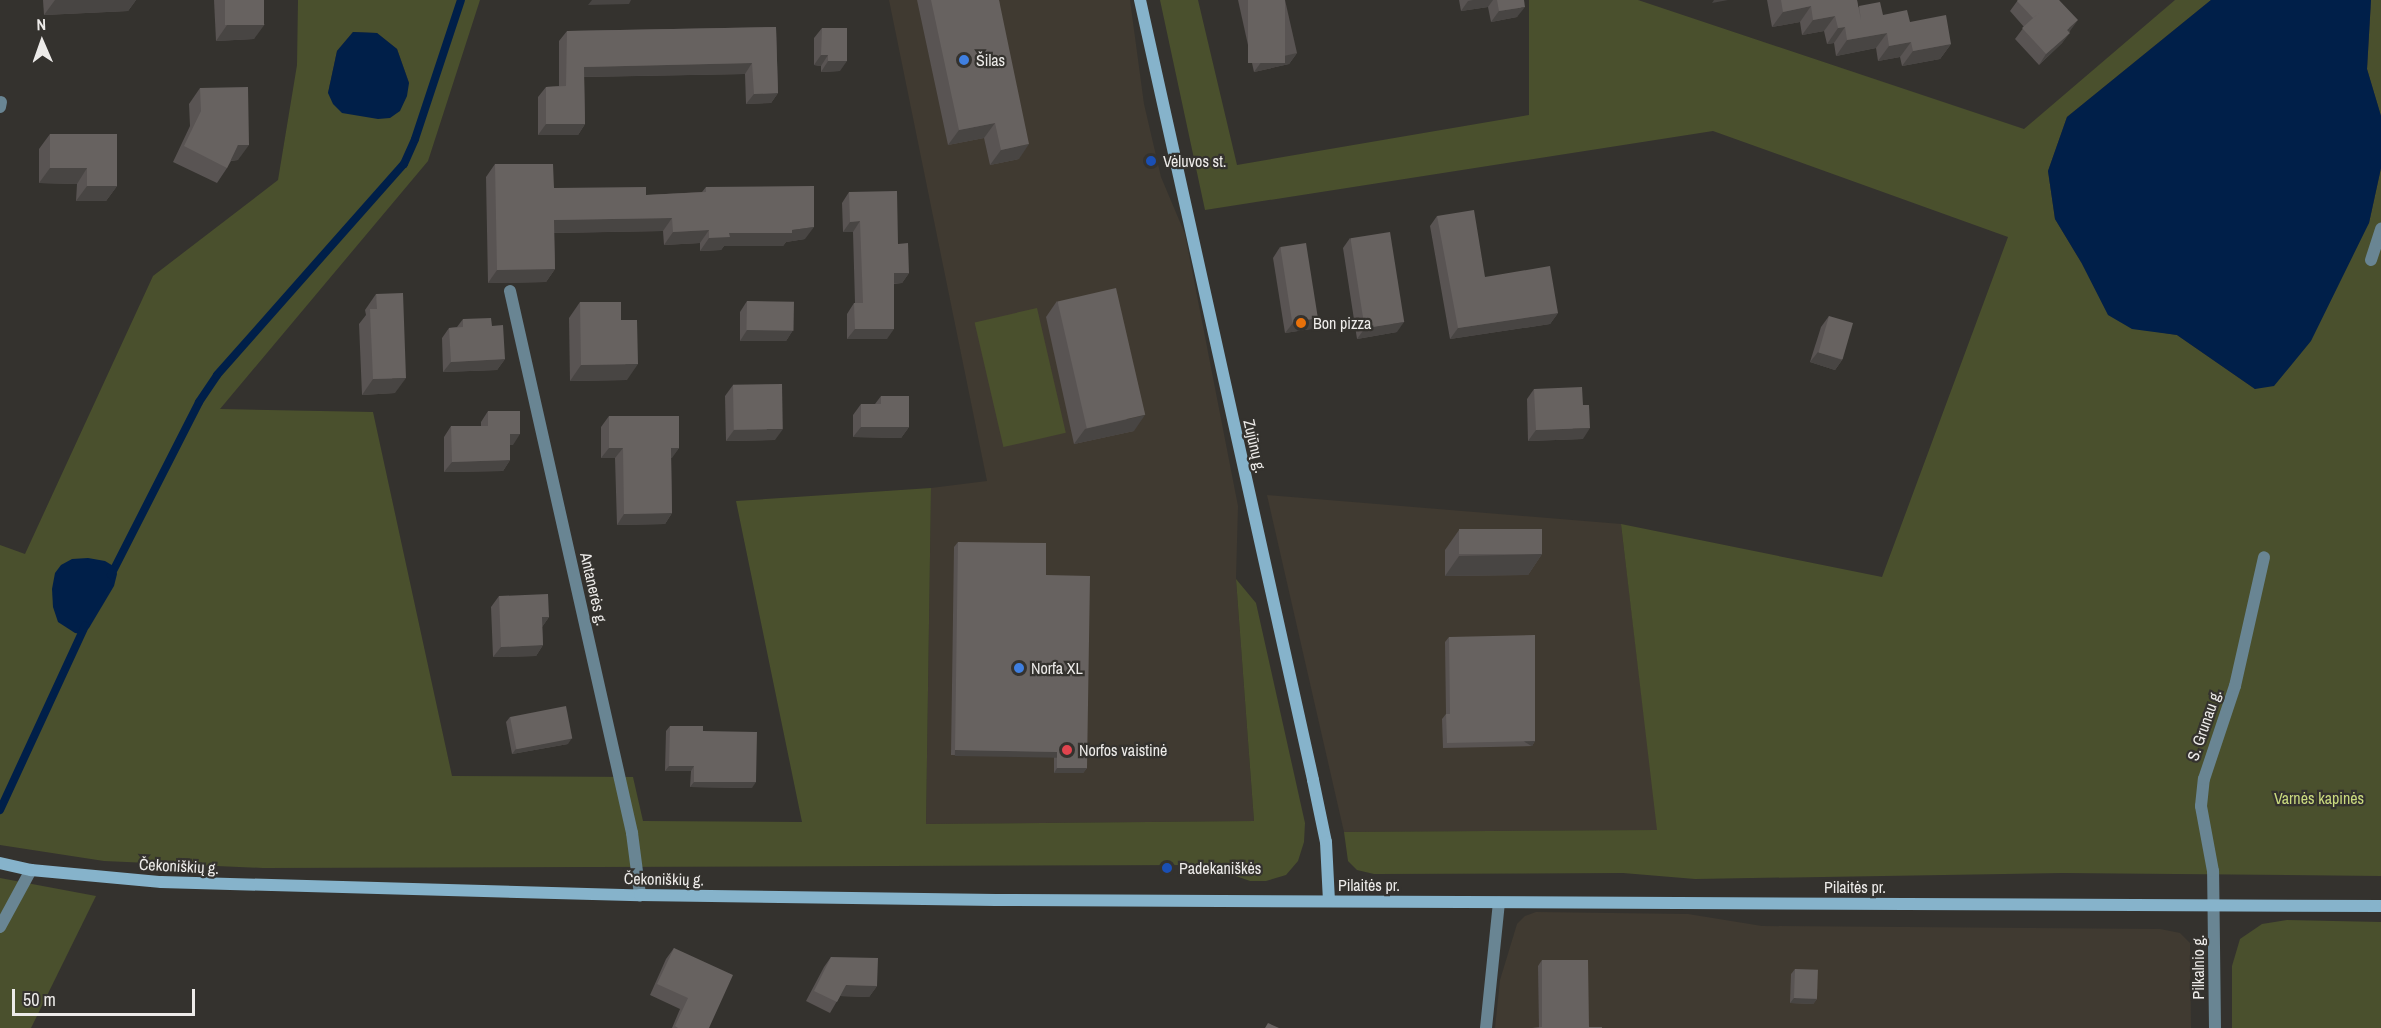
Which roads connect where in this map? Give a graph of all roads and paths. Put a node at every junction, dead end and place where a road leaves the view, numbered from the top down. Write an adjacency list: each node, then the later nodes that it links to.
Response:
1 (1140, 0): 9 (main road, Zujūnų g.)
2 (2381, 229): 3 (street)
3 (2371, 260)
4 (510, 291): 8 (street, Antanerės g.)
5 (2264, 557): 11 (street, S. Grunau g.)
6 (0, 863): 7 (main road, Čekoniškių g.)
7 (31, 870): 8 (main road, Čekoniškių g.); 13 (street)
8 (640, 895): 9 (main road, Čekoniškių g.)
9 (1329, 901): 10 (main road, Pilaitės pr.)
10 (1499, 903): 11 (main road, Pilaitės pr.); 14 (street)
11 (2214, 906): 12 (main road, Pilaitės pr.); 15 (street, Pilkalnio g.)
12 (2381, 906)
13 (0, 927)
14 (1486, 1028)
15 (2215, 1028)

